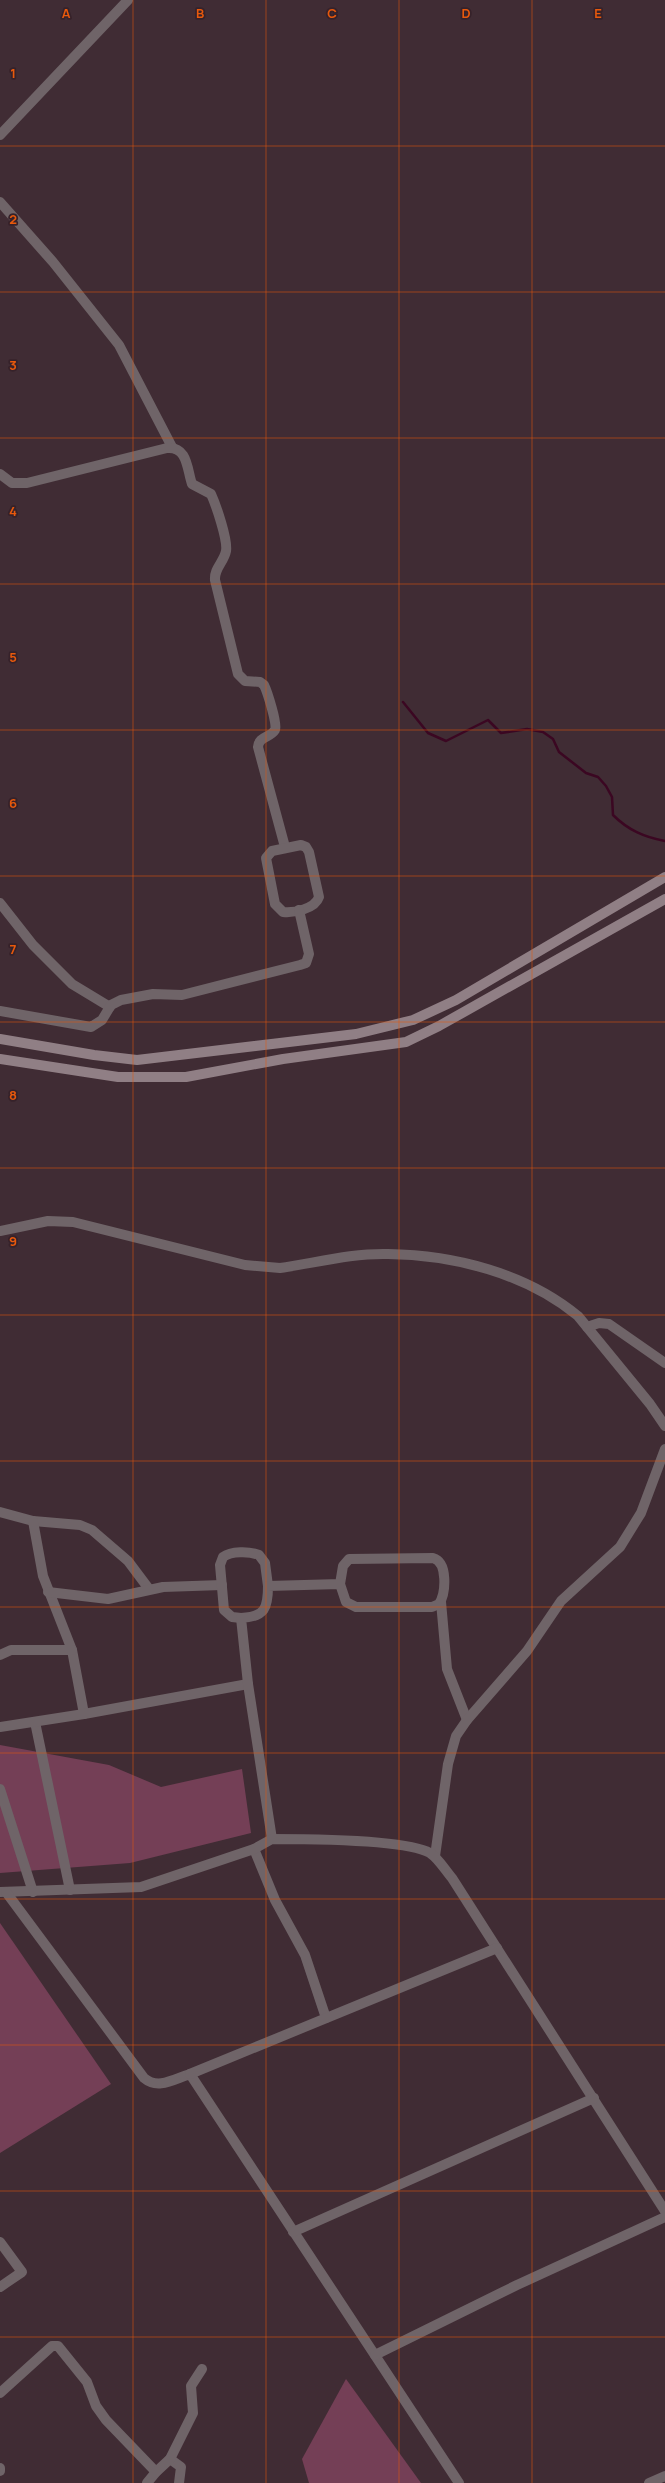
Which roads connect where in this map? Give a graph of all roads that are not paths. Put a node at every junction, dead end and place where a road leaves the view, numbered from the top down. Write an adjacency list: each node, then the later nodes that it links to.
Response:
1 (128, 0): 2 (street)
2 (0, 135)
3 (0, 202): 4 (street)
4 (172, 447): 5 (street); 6 (street)
5 (0, 474)
6 (285, 847): 10 (street); 10 (street)
7 (665, 878): 13 (main road)
8 (665, 899): 14 (main road)
9 (0, 903): 11 (street)
10 (299, 910): 11 (street)
11 (110, 1008): 12 (street)
12 (0, 1011)
13 (0, 1039)
14 (0, 1059)
15 (0, 1231): 16 (street)
16 (587, 1327): 17 (street); 18 (street)
17 (665, 1363)
18 (665, 1426)
19 (665, 1449): 33 (street)
20 (0, 1512): 21 (street)
21 (33, 1521): 25 (street); 26 (street)
22 (340, 1584): 24 (street); 27 (street); 27 (street)
23 (222, 1585): 24 (street); 25 (street); 28 (street)
24 (268, 1586): 28 (street)
25 (149, 1589): 26 (street)
26 (48, 1592): 29 (street)
27 (441, 1602): 33 (street)
28 (241, 1618): 31 (street)
29 (72, 1650): 30 (street); 32 (street)
30 (0, 1655)
31 (248, 1684): 32 (street); 37 (street)
32 (84, 1714): 34 (street)
33 (466, 1720): 39 (street)
34 (35, 1722): 35 (street); 40 (street)
35 (0, 1727)
36 (0, 1789): 42 (street)
37 (272, 1839): 38 (street); 39 (street)
38 (254, 1849): 40 (street); 44 (street)
39 (435, 1856): 43 (street)
40 (70, 1890): 42 (street)
41 (3, 1892): 42 (street); 45 (street)
42 (33, 1892)
43 (497, 1948): 44 (street); 46 (street)
44 (326, 2018): 45 (street)
45 (190, 2074): 49 (street)
46 (594, 2098): 47 (street); 49 (street)
47 (665, 2211)
48 (665, 2217): 52 (street)
49 (293, 2232): 52 (street)
50 (0, 2242): 51 (street)
51 (0, 2288)
52 (375, 2355): 62 (street)
53 (202, 2369): 55 (street)
54 (0, 2394): 58 (street)
55 (170, 2459): 58 (street); 61 (street)
56 (0, 2468): 57 (street)
57 (0, 2471)
58 (156, 2472): 60 (street)
59 (665, 2476): 63 (street)
60 (147, 2483)
61 (179, 2483)
62 (459, 2483)
63 (649, 2483)

